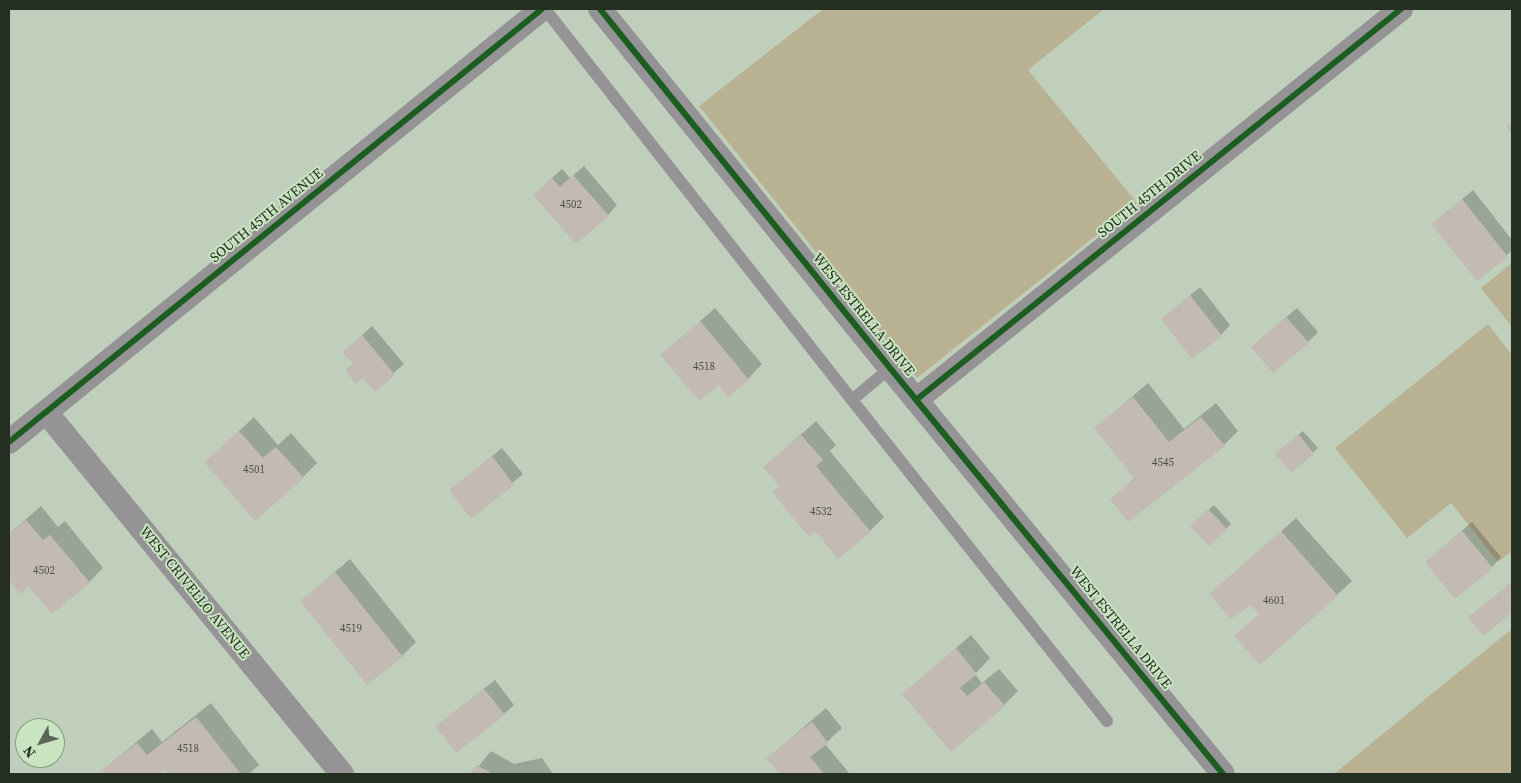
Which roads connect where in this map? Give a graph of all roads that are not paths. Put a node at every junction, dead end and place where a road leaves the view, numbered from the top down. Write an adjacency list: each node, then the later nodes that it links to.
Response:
1 (543, 9): 5 (lane); 7 (street, SOUTH 45TH AVENUE)
2 (600, 9): 4 (street, WEST ESTRELLA DRIVE)
3 (1401, 9): 6 (street, SOUTH 45TH DRIVE)
4 (890, 368): 5 (lane); 6 (street, WEST ESTRELLA DRIVE)
5 (852, 400): 9 (lane)
6 (916, 400): 11 (street, WEST ESTRELLA DRIVE)
7 (46, 412): 8 (street, SOUTH 45TH AVENUE); 10 (street, WEST CRIVELLO AVENUE)
8 (9, 442)
9 (1107, 721)
10 (342, 774)
11 (1223, 774)

